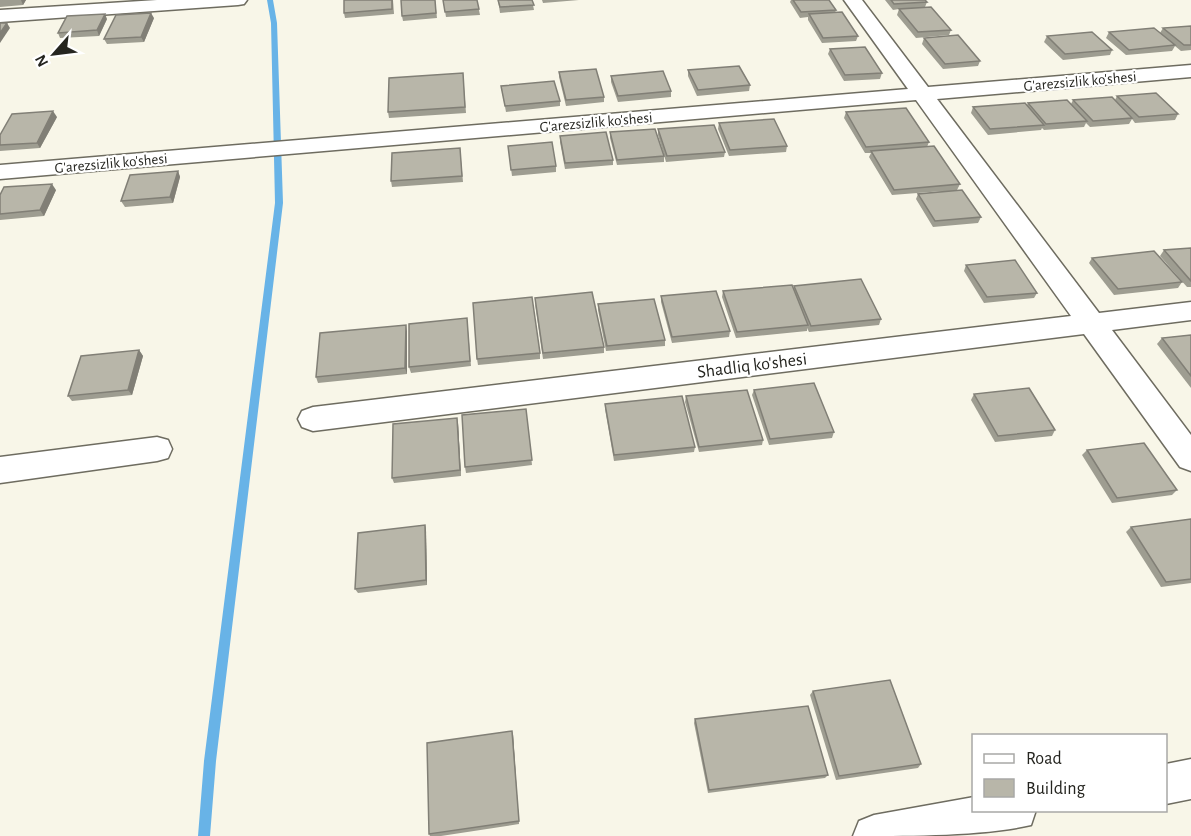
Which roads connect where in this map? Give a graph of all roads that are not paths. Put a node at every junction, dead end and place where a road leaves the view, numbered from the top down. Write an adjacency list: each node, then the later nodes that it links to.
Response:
1 (238, 0): 3 (street)
2 (853, 0): 5 (street)
3 (0, 16)
4 (1191, 71): 5 (street, G'arezsizlik ko'shesi)
5 (921, 94): 6 (street, G'arezsizlik ko'shesi); 8 (street)
6 (0, 172)
7 (1191, 311): 8 (street, Shadliq ko'shesi)
8 (1093, 323): 9 (street, Shadliq ko'shesi); 11 (street)
9 (313, 418)
10 (157, 449): 12 (street)
11 (1191, 458)
12 (0, 470)
13 (1191, 779): 14 (street)
14 (1167, 784)
15 (1005, 812): 16 (street)
16 (874, 836)

